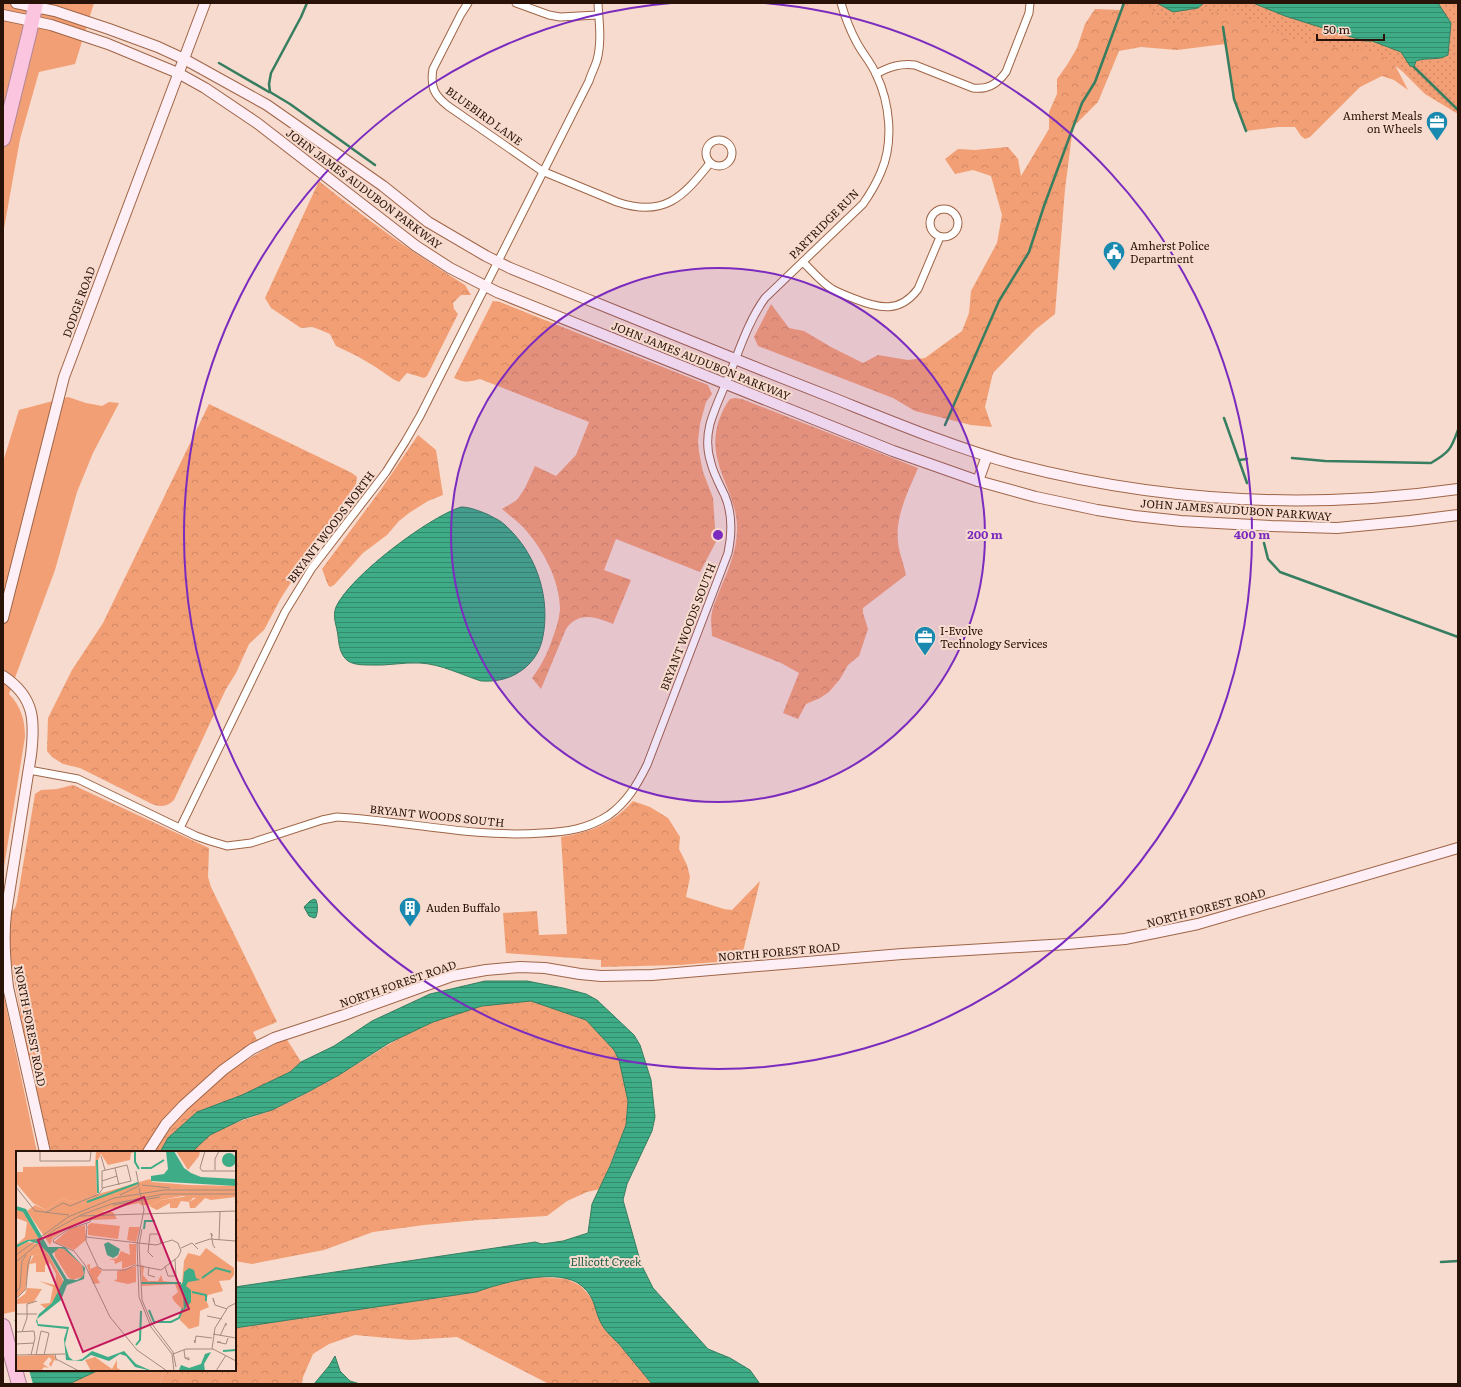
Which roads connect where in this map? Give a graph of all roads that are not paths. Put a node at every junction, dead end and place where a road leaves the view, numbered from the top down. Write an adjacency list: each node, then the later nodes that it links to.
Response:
1 (16, 3): 8 (main road, JOHN JAMES AUDUBON PARKWAY)
2 (205, 3): 11 (main road, DODGE ROAD)
3 (468, 3): 16 (street, BLUEBIRD LANE)
4 (516, 3): 10 (street)
5 (598, 3): 10 (street)
6 (841, 3): 13 (street, PARTRIDGE RUN)
7 (1030, 3): 13 (street)
8 (34, 10): 9 (main road, JOHN JAMES AUDUBON PARKWAY); 11 (main road, JOHN JAMES AUDUBON PARKWAY); 12 (main road, JOHN JAMES AUDUBON PARKWAY); 14 (highway)
9 (3, 15)
10 (598, 15): 16 (street)
11 (184, 59): 12 (main road, DODGE ROAD); 18 (main road, JOHN JAMES AUDUBON PARKWAY)
12 (178, 74): 20 (main road, JOHN JAMES AUDUBON PARKWAY); 27 (main road, DODGE ROAD)
13 (876, 74): 19 (street, PARTRIDGE RUN)
14 (3, 139)
15 (710, 163): 16 (street)
16 (542, 171): 18 (street)
17 (940, 237): 17 (street); 19 (street)
18 (497, 262): 20 (street, BRYANT WOODS NORTH); 21 (main road, JOHN JAMES AUDUBON PARKWAY)
19 (803, 262): 21 (street, PARTRIDGE RUN)
20 (485, 286): 22 (main road, JOHN JAMES AUDUBON PARKWAY); 30 (street, BRYANT WOODS NORTH)
21 (736, 359): 22 (street, PARTRIDGE RUN); 23 (main road, JOHN JAMES AUDUBON PARKWAY)
22 (726, 384): 24 (main road, JOHN JAMES AUDUBON PARKWAY); 30 (street, BRYANT WOODS SOUTH)
23 (987, 456): 24 (main road); 25 (main road, JOHN JAMES AUDUBON PARKWAY)
24 (978, 480): 26 (main road, JOHN JAMES AUDUBON PARKWAY)
25 (1458, 489)
26 (1458, 515)
27 (3, 618)
28 (3, 676): 29 (main road, NORTH FOREST ROAD)
29 (29, 770): 30 (street, BRYANT WOODS SOUTH); 32 (main road, NORTH FOREST ROAD)
30 (180, 828)
31 (1458, 848): 33 (main road, NORTH FOREST ROAD)
32 (45, 1151)
33 (149, 1151)
34 (3, 1326): 35 (highway)
35 (16, 1370)
36 (16, 1371): 37 (highway)
37 (20, 1384)

